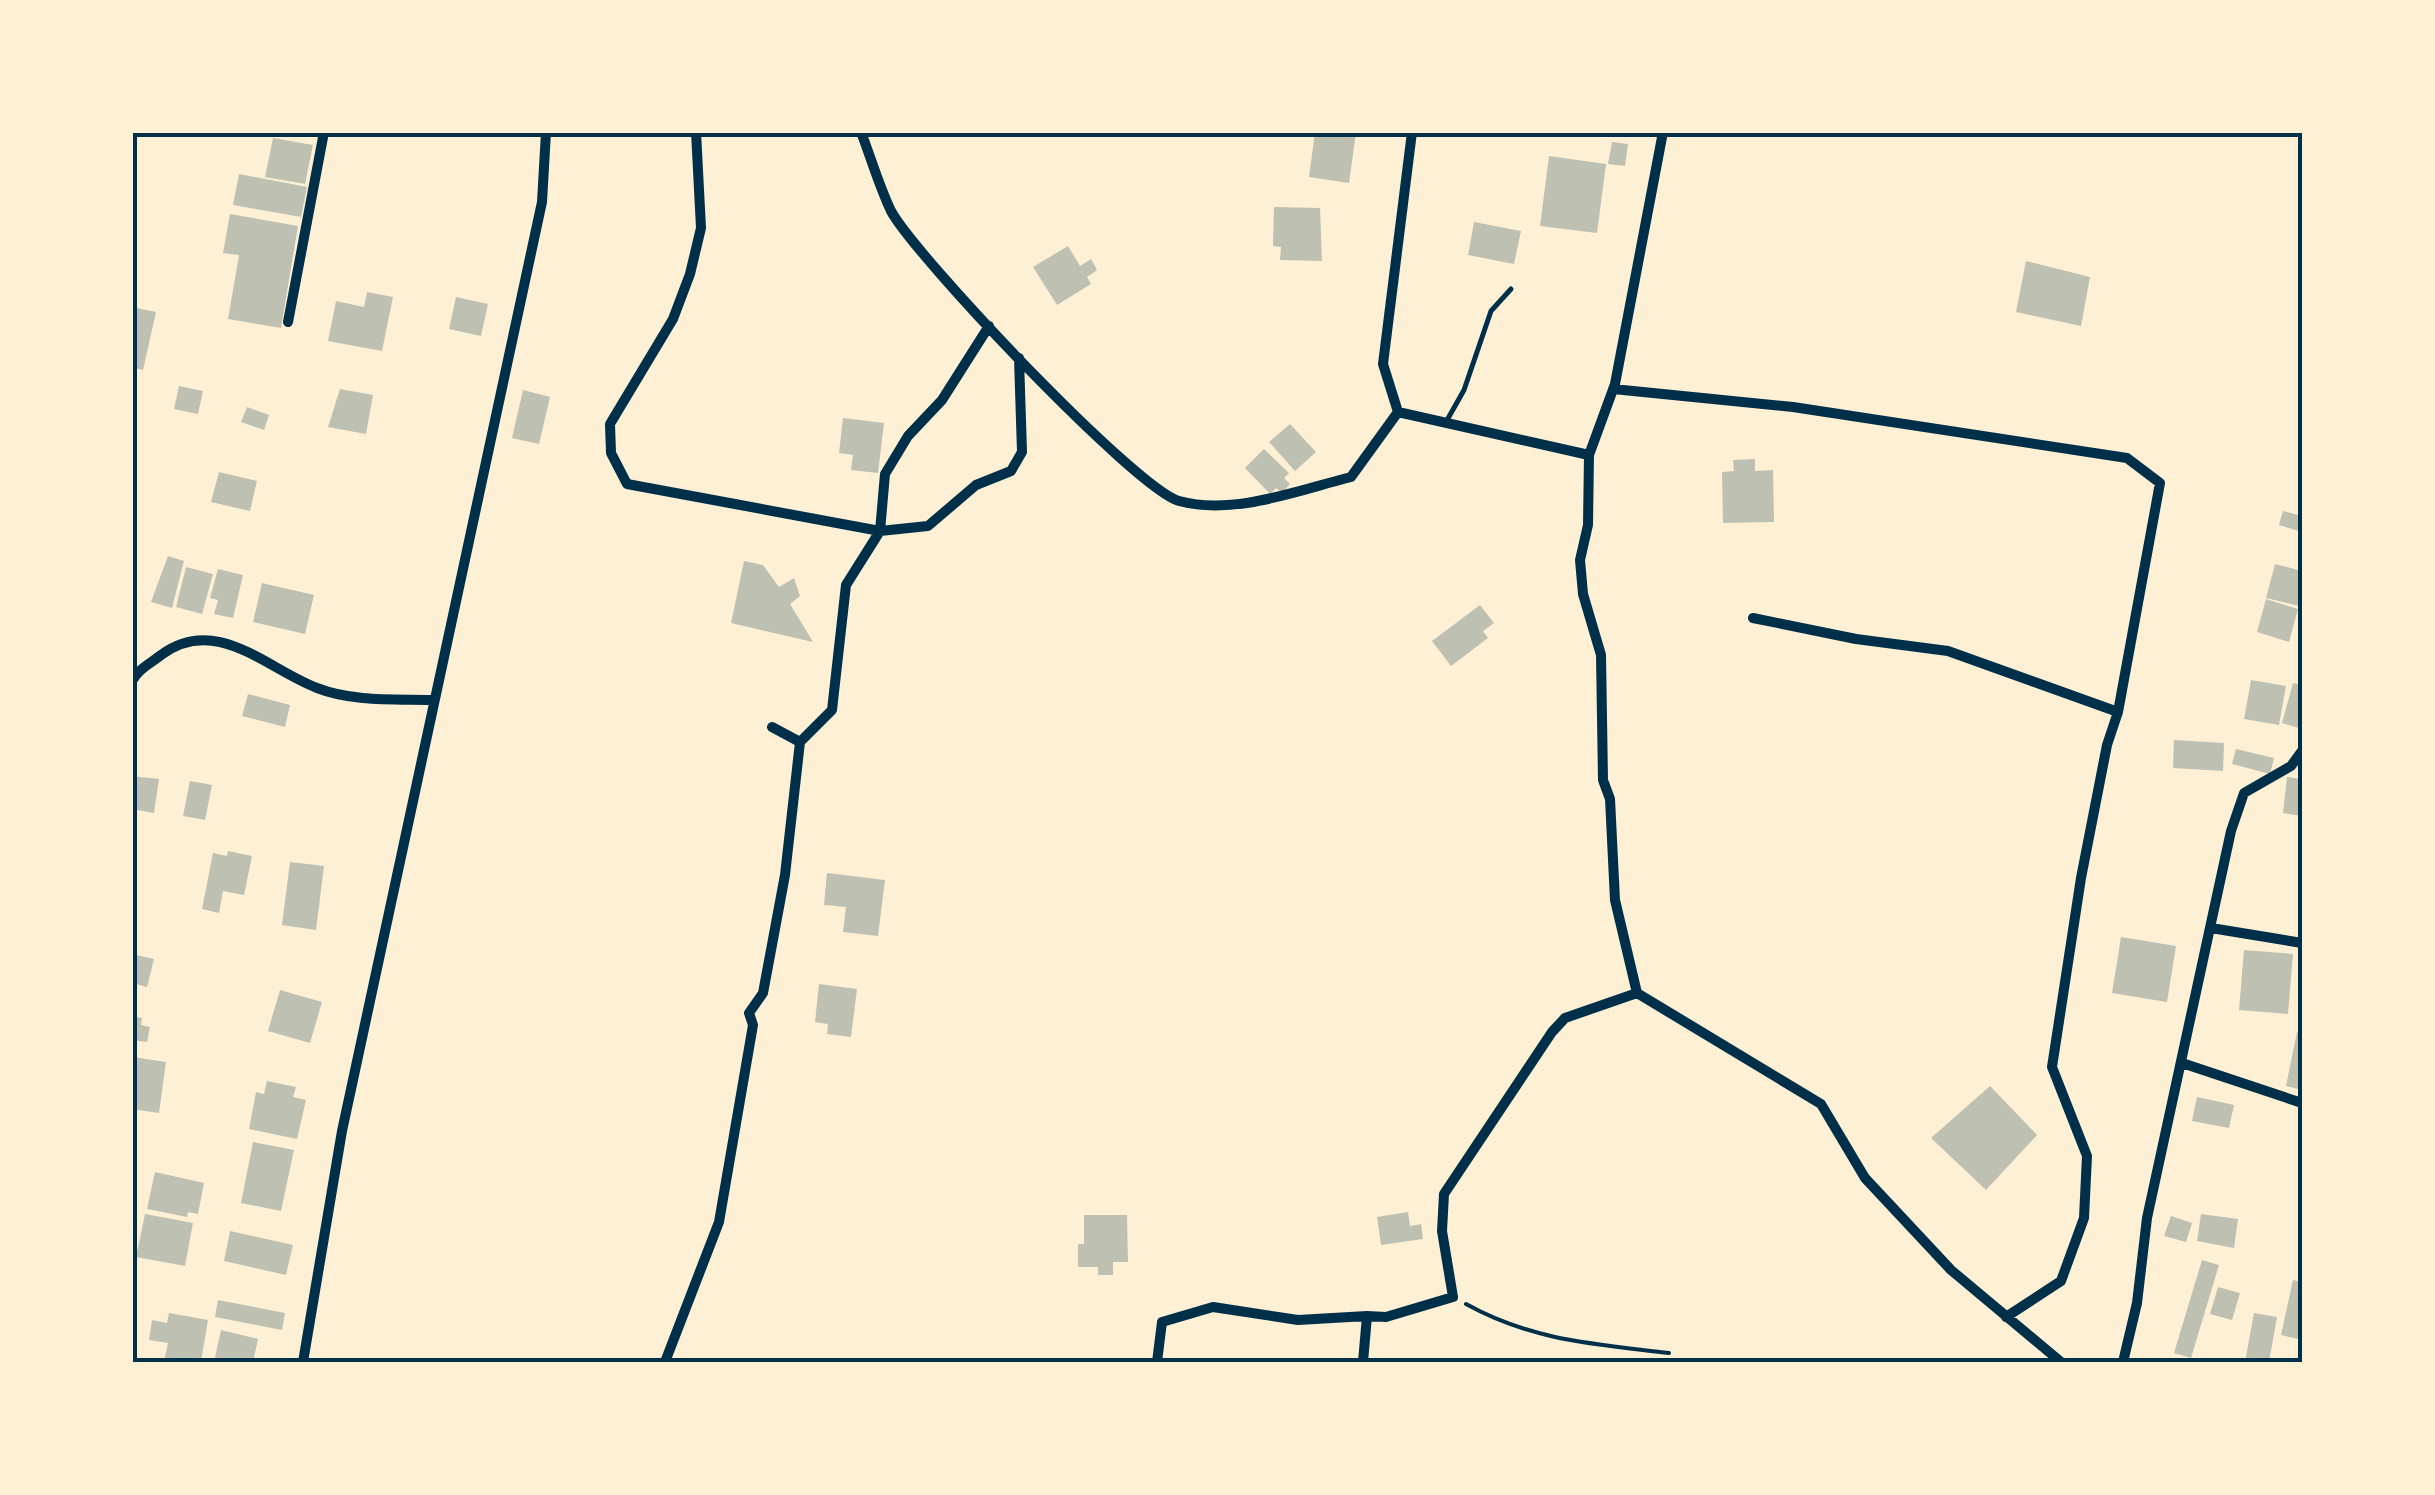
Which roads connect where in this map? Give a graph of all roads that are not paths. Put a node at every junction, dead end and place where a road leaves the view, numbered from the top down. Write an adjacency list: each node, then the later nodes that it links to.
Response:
1 (324, 132): 8 (street)
2 (546, 132): 18 (street)
3 (696, 132): 15 (street)
4 (862, 132): 9 (street)
5 (1412, 132): 12 (street)
6 (1663, 132): 11 (street)
7 (1512, 289): 13 (lane)
8 (288, 322)
9 (989, 326): 10 (street); 15 (street)
10 (1019, 357): 12 (street); 15 (street)
11 (1614, 389): 14 (street); 19 (street)
12 (1398, 412): 13 (street)
13 (1445, 425): 14 (street)
14 (1589, 455): 25 (street)
15 (880, 531): 21 (street)
16 (1753, 618): 19 (street)
17 (132, 680): 18 (street)
18 (432, 700): 30 (street)
19 (2118, 712): 29 (street)
20 (772, 727): 21 (street)
21 (800, 742): 31 (street)
22 (2302, 751): 23 (street)
23 (2211, 928): 24 (street); 26 (street)
24 (2302, 943)
25 (1637, 993): 28 (street); 29 (street)
26 (2182, 1063): 27 (street); 35 (street)
27 (2302, 1103)
28 (1367, 1316): 32 (street); 33 (street)
29 (2006, 1316): 34 (street)
30 (303, 1362)
31 (665, 1362)
32 (1157, 1362)
33 (1363, 1362)
34 (2060, 1362)
35 (2123, 1362)

